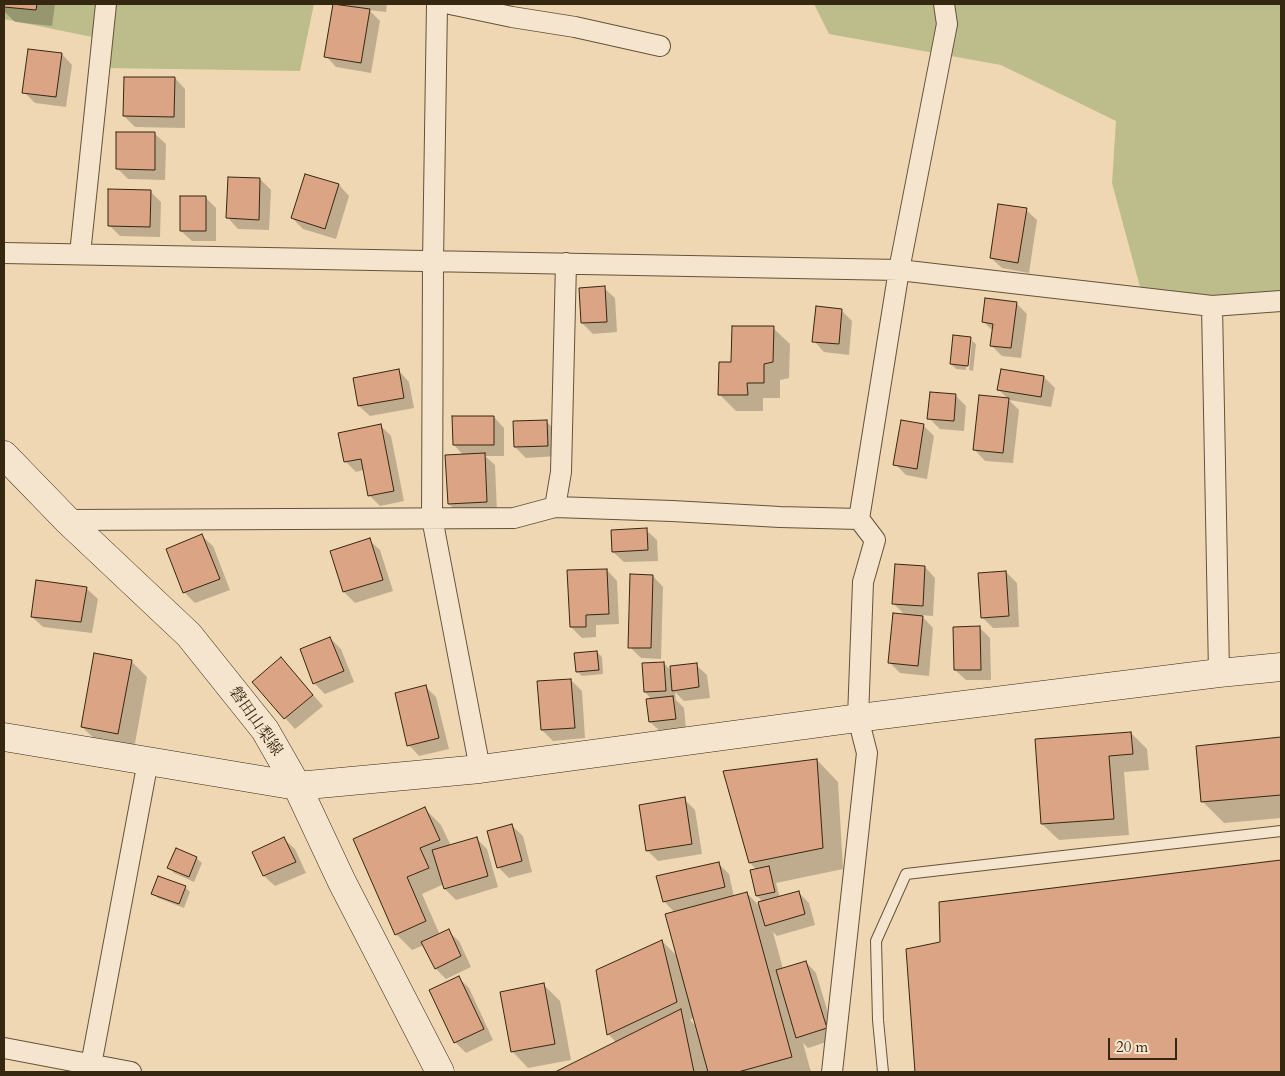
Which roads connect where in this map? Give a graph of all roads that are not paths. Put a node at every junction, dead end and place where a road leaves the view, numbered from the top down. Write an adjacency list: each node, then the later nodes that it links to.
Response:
1 (106, 4): 7 (street)
2 (437, 4): 8 (street)
3 (450, 4): 5 (street)
4 (944, 4): 10 (street)
5 (660, 46)
6 (4, 253): 7 (street)
7 (80, 254): 8 (street)
8 (433, 262): 9 (street); 15 (street)
9 (566, 263): 10 (street); 14 (street)
10 (899, 270): 12 (street); 16 (street)
11 (1281, 301): 12 (street)
12 (1212, 306): 19 (street)
13 (4, 455): 17 (street, 磐田山梨線)
14 (555, 508): 15 (street); 16 (street)
15 (432, 518): 17 (street); 23 (street)
16 (859, 518): 20 (street)
17 (67, 520): 24 (street, 磐田山梨線)
18 (1281, 667): 19 (street)
19 (1219, 673): 20 (street)
20 (858, 718): 23 (street); 30 (street)
21 (4, 738): 22 (street)
22 (148, 762): 24 (street); 27 (street)
23 (480, 768): 24 (street)
24 (297, 786): 29 (street, 磐田山梨線)
25 (1281, 831): 31 (lane)
26 (4, 1048): 27 (street)
27 (91, 1065): 28 (street)
28 (131, 1072)
29 (440, 1072)
30 (832, 1072)
31 (883, 1072)

